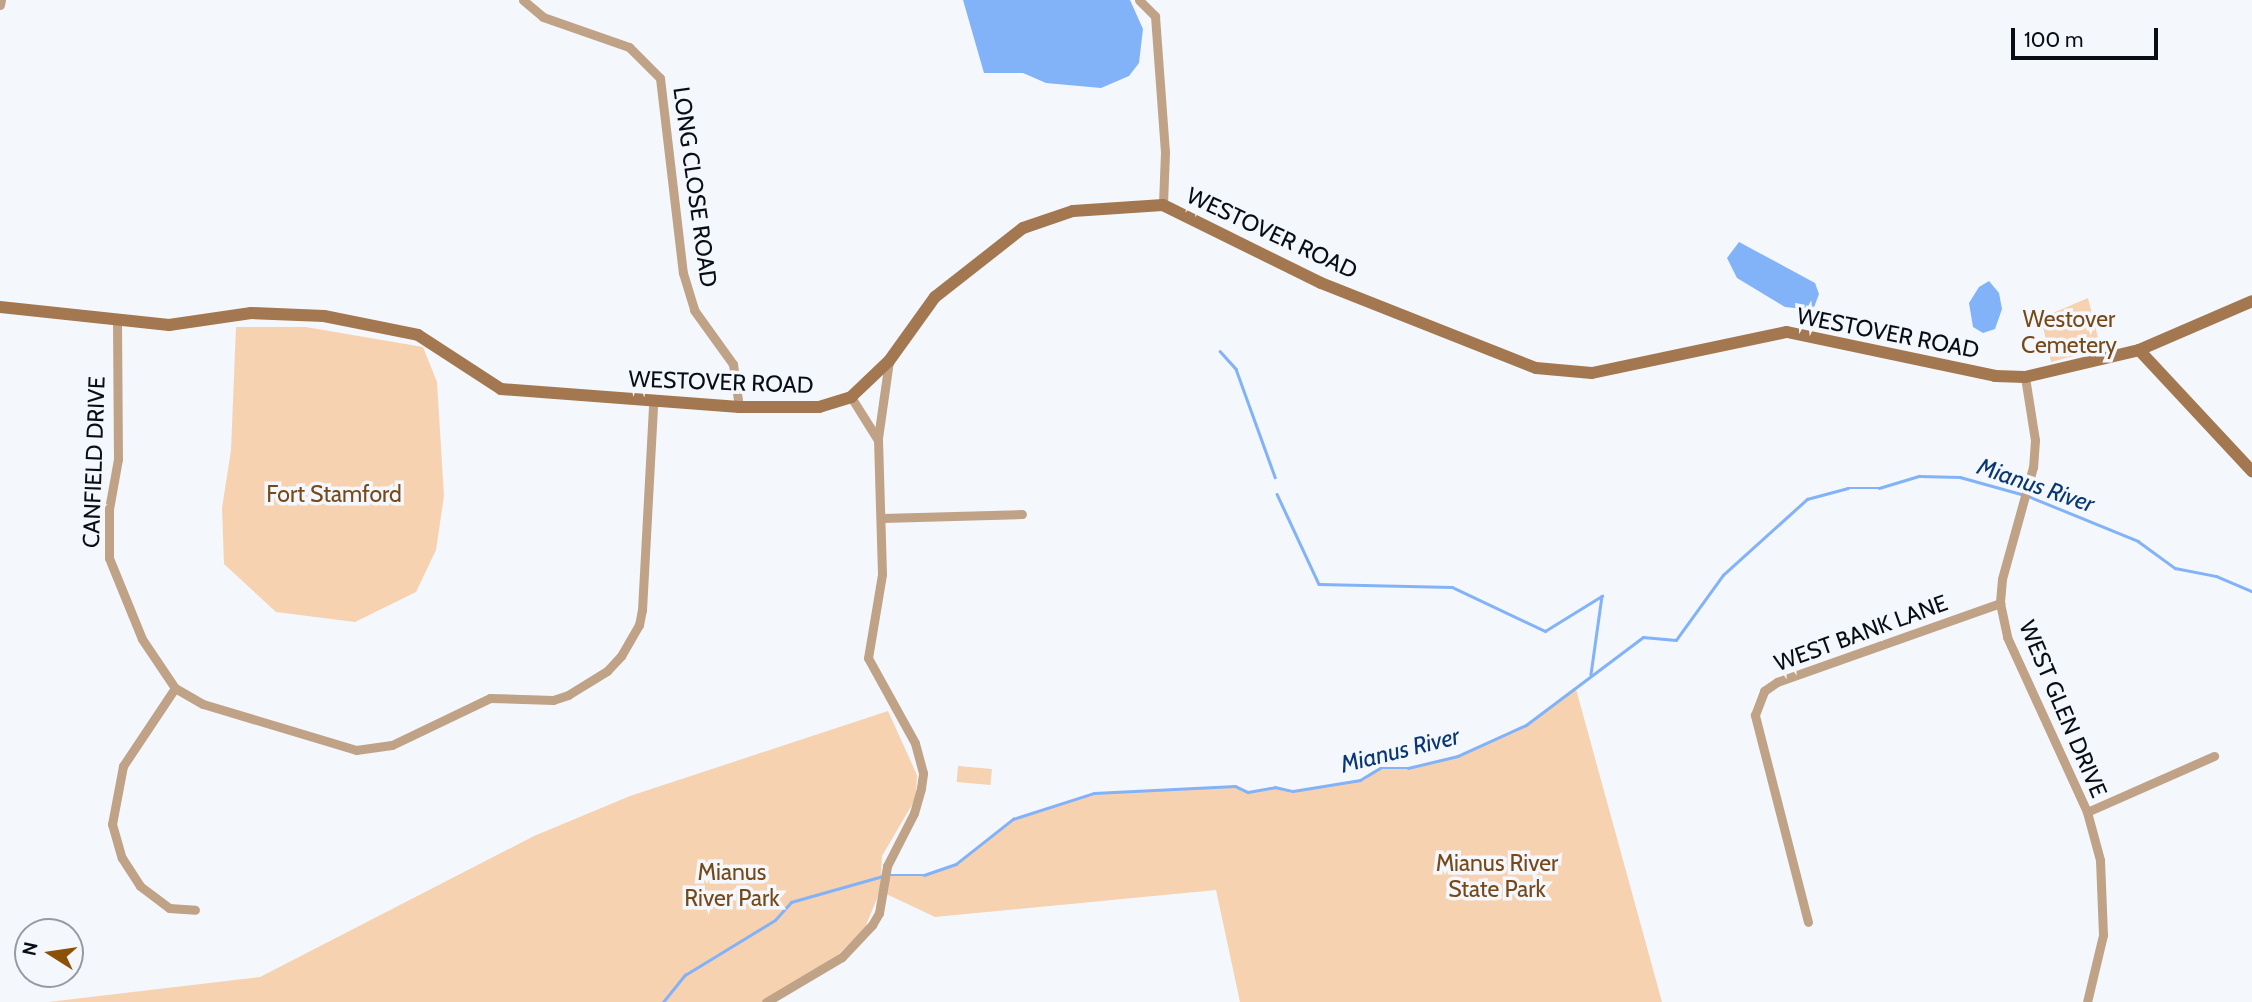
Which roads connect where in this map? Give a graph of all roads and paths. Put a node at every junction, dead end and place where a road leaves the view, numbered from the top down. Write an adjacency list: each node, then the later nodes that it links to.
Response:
1 (523, 0): 12 (street, LONG CLOSE ROAD)
2 (1139, 0): 3 (street)
3 (1163, 205): 8 (street, WESTOVER ROAD); 9 (street, WESTOVER ROAD)
4 (2252, 302): 7 (street, WESTOVER ROAD)
5 (0, 307): 6 (street, WESTOVER ROAD)
6 (117, 320): 11 (street, WESTOVER ROAD); 18 (street, CANFIELD DRIVE)
7 (2139, 350): 9 (street, WESTOVER ROAD); 14 (street)
8 (889, 361): 10 (street, WESTOVER ROAD); 13 (street)
9 (2025, 377): 17 (street, WEST GLEN DRIVE)
10 (851, 397): 12 (street, WESTOVER ROAD); 13 (street)
11 (653, 404): 12 (street, WESTOVER ROAD); 18 (street)
12 (739, 408)
13 (878, 440): 16 (street)
14 (2252, 471)
15 (1022, 514): 16 (street)
16 (882, 518): 23 (street)
17 (2000, 603): 20 (street, WEST GLEN DRIVE); 22 (street, WEST BANK LANE)
18 (175, 688): 21 (street)
19 (2214, 756): 20 (street)
20 (2087, 811): 24 (street, WEST GLEN DRIVE)
21 (195, 910)
22 (1808, 922)
23 (766, 1002)
24 (2087, 1002)

